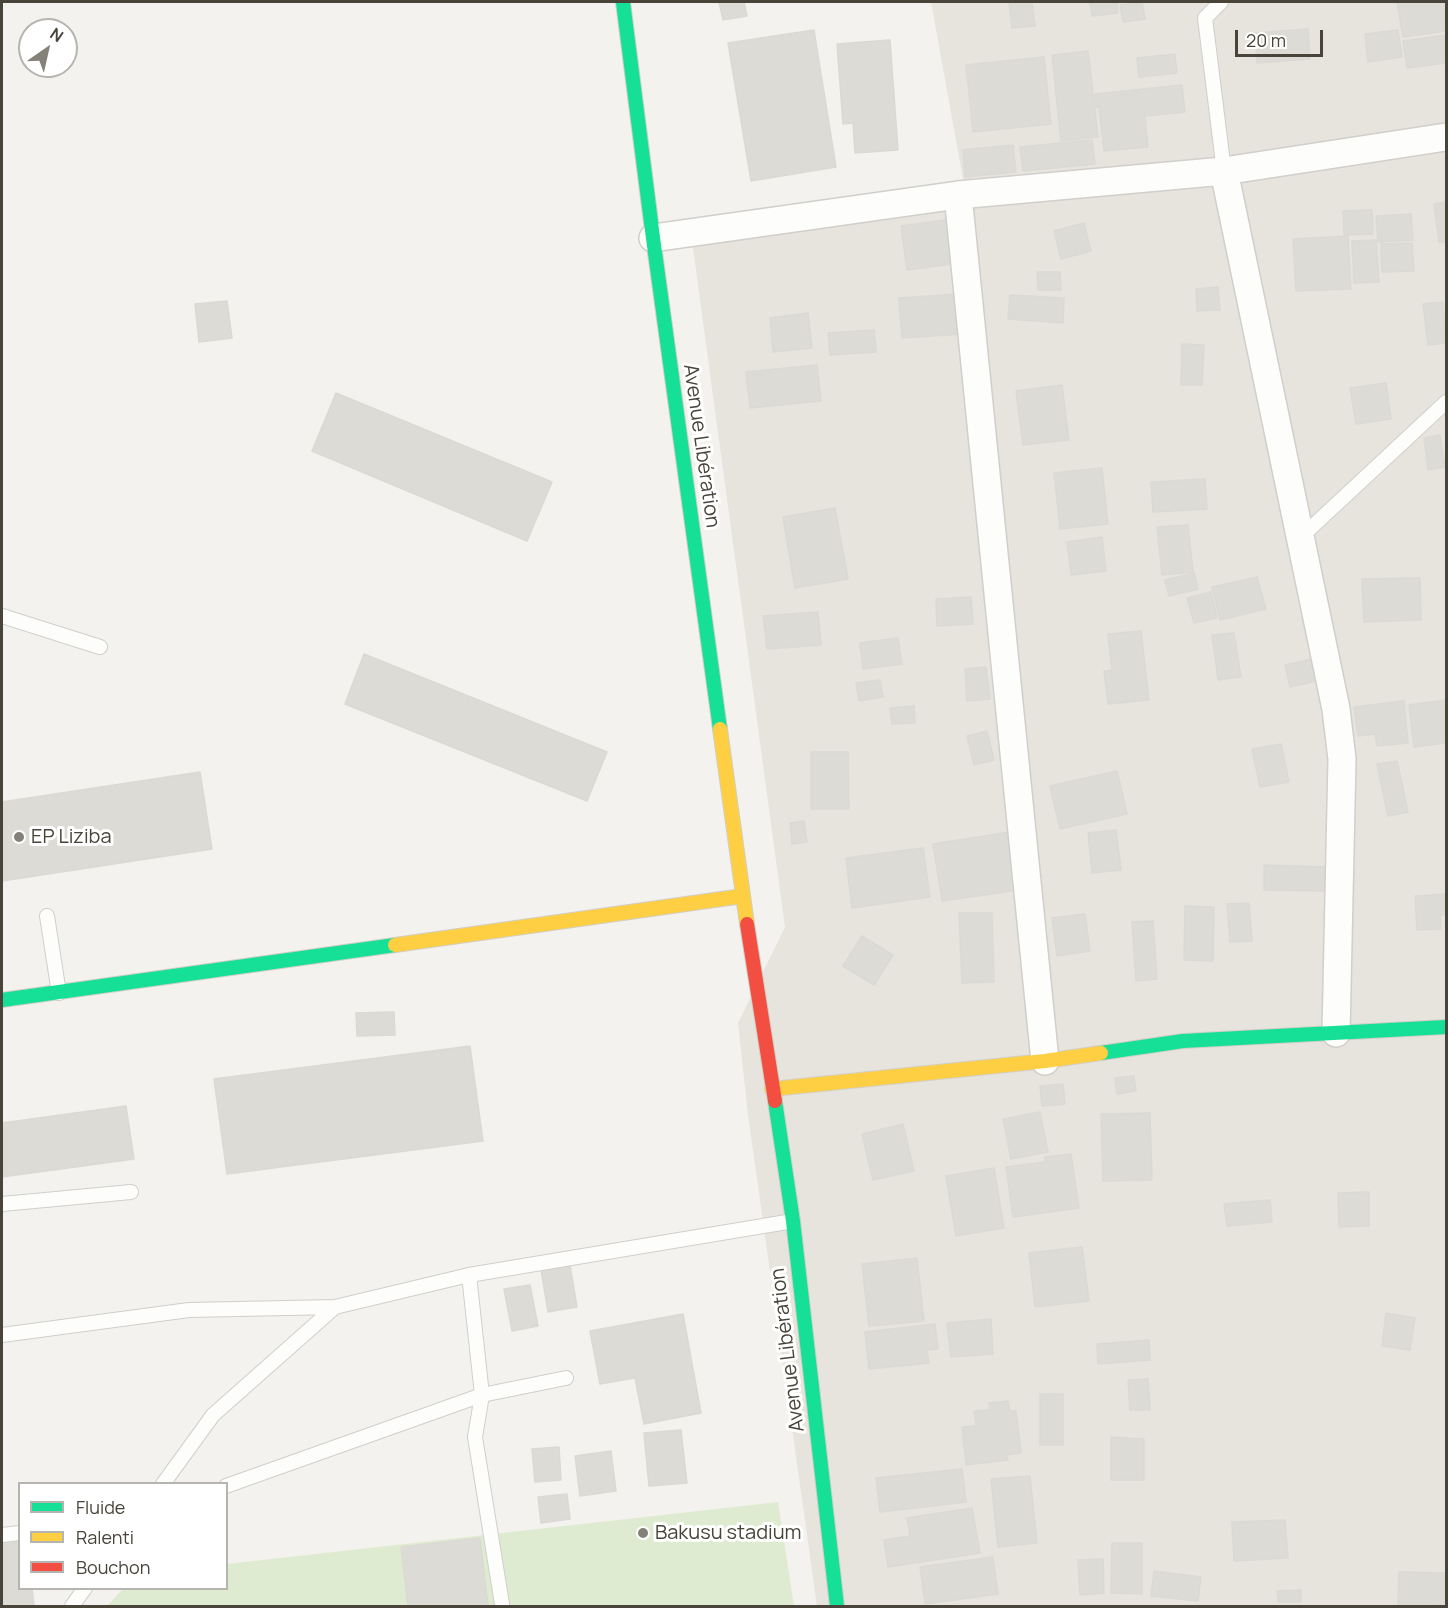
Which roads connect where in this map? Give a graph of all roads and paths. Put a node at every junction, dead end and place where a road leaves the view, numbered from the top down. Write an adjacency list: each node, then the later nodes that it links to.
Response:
1 (623, 2): 6 (street, Avenue Libération)
2 (1221, 2): 4 (lane)
3 (1446, 137): 4 (street)
4 (1224, 171): 5 (street); 8 (street)
5 (958, 195): 6 (street); 17 (street)
6 (653, 238): 11 (street, Avenue Libération)
7 (1446, 402): 8 (lane)
8 (1300, 538): 16 (street)
9 (2, 616): 10 (lane)
10 (100, 647)
11 (743, 896): 13 (street); 18 (street, Avenue Libération)
12 (47, 916): 13 (lane)
13 (59, 993): 14 (street)
14 (2, 1000)
15 (1446, 1027): 16 (street)
16 (1336, 1033): 17 (street)
17 (1045, 1061): 18 (street)
18 (772, 1089): 21 (street, Avenue Libération)
19 (131, 1191): 20 (lane)
20 (2, 1204)
21 (793, 1221): 22 (lane); 34 (street, Avenue Libération)
22 (469, 1275): 23 (lane); 26 (lane)
23 (335, 1307): 24 (lane); 27 (lane)
24 (2, 1335)
25 (566, 1378): 26 (lane)
26 (482, 1395): 28 (lane); 32 (lane)
27 (164, 1482)
28 (228, 1485)
29 (18, 1533): 30 (lane)
30 (2, 1535)
31 (84, 1590): 33 (lane)
32 (502, 1604)
33 (72, 1606)
34 (837, 1606)

